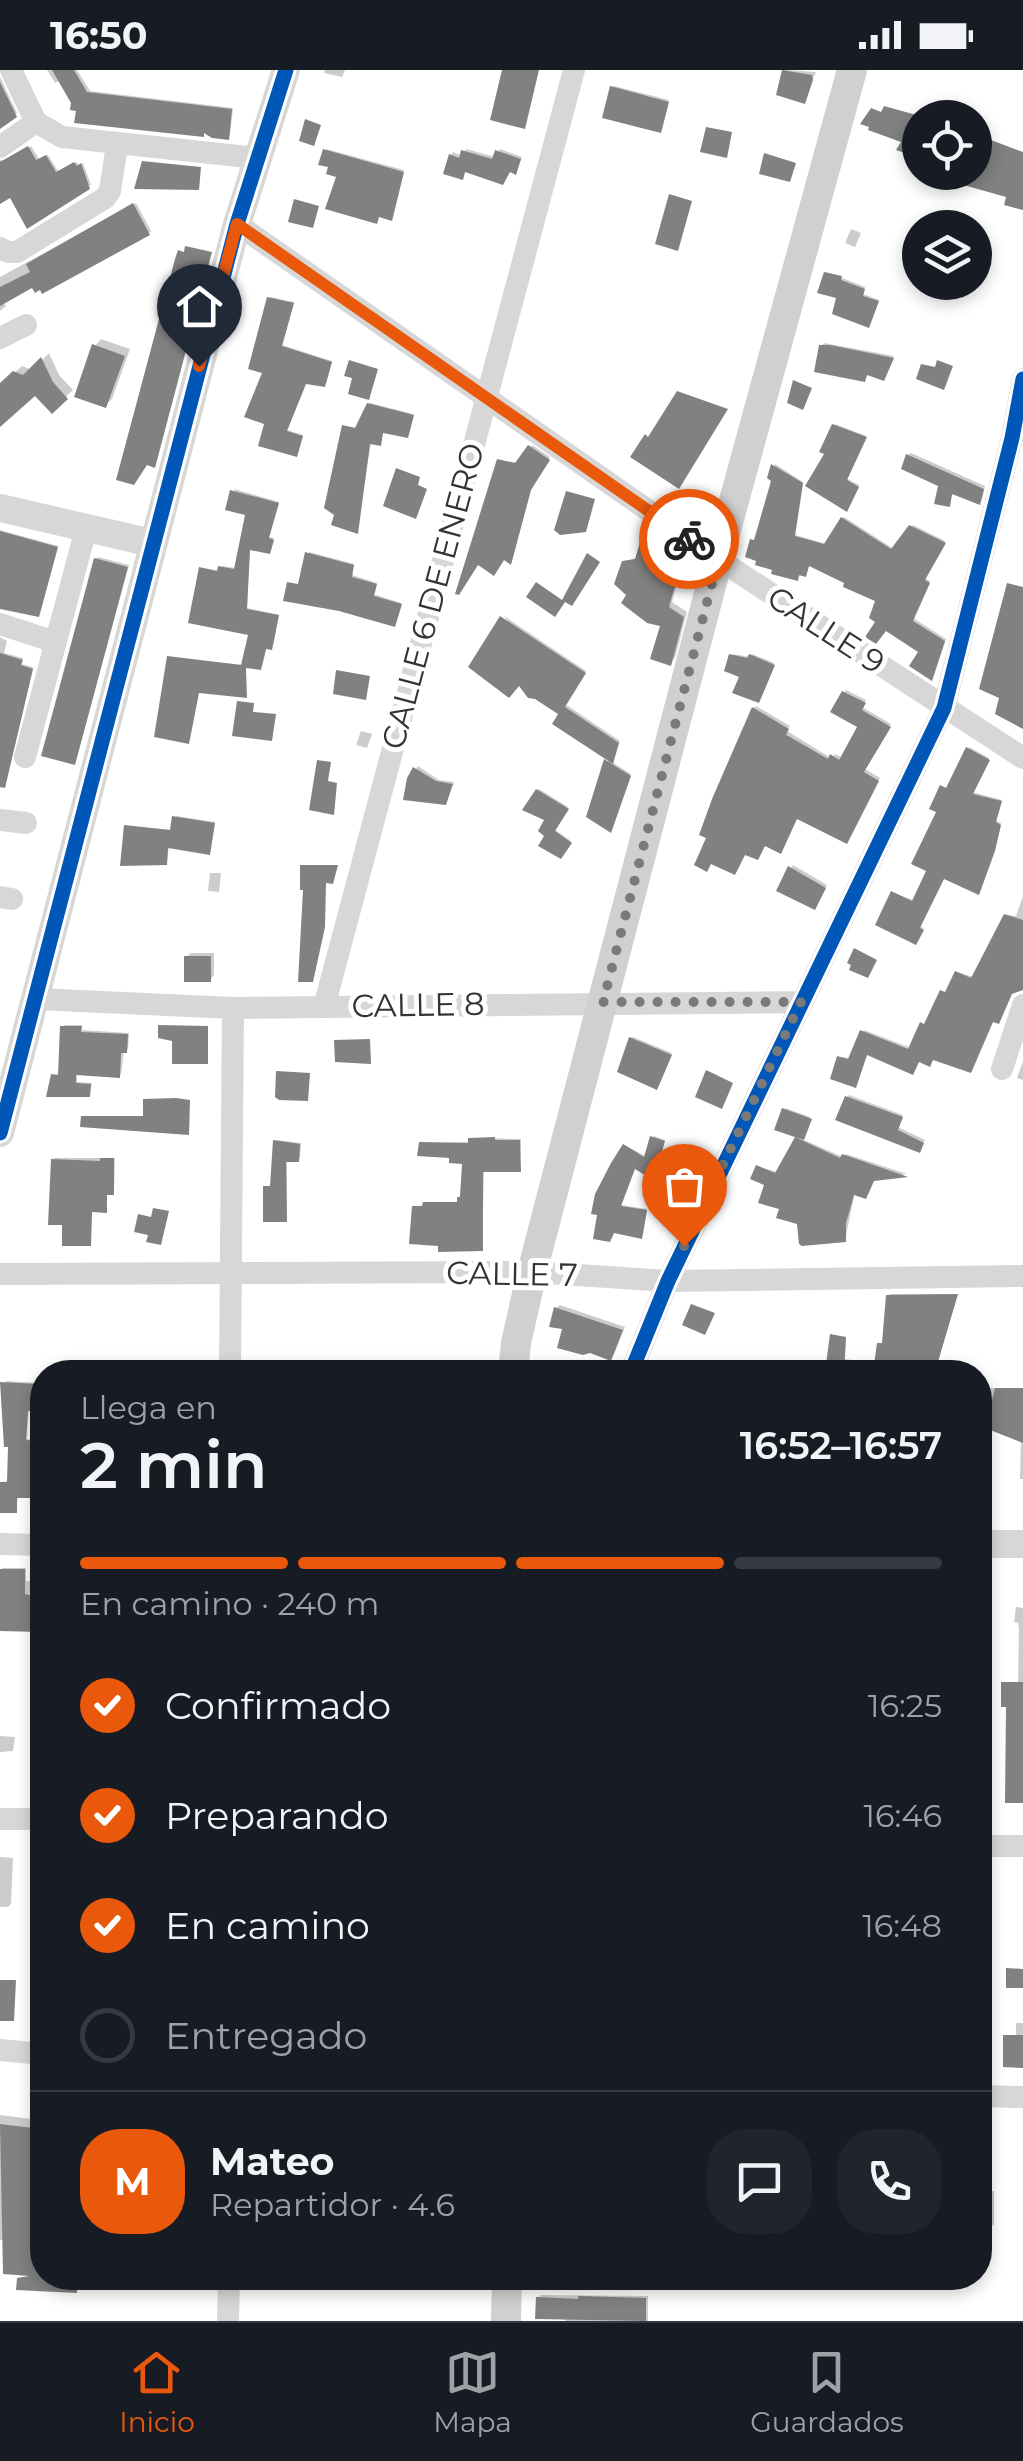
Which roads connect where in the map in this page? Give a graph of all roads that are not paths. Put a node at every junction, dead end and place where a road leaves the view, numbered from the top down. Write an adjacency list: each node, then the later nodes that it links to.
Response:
1 (11, 70): 5 (street)
2 (286, 70): 8 (street)
3 (574, 70): 14 (street, CALLE 6 DE ENERO)
4 (852, 70): 19 (main road)
5 (36, 122): 6 (street); 7 (street)
6 (117, 145): 8 (street); 10 (street)
7 (0, 147)
8 (256, 158): 9 (street)
9 (237, 224): 14 (street, CALLE 9); 18 (street)
10 (0, 248)
11 (26, 325): 12 (street)
12 (0, 338)
13 (1023, 379): 15 (street)
14 (486, 397): 19 (street, CALLE 9); 31 (street, CALLE 6 DE ENERO)
15 (1018, 442): 22 (street)
16 (0, 508): 17 (street)
17 (86, 529): 18 (street); 21 (street)
18 (152, 543): 27 (street)
19 (718, 560): 22 (street, CALLE 9); 28 (main road)
20 (0, 624): 21 (street)
21 (55, 642): 23 (street)
22 (944, 708): 24 (street, CALLE 9); 29 (street)
23 (25, 757)
24 (1023, 758)
25 (0, 820): 26 (street)
26 (26, 824)
27 (36, 999): 32 (street, CALLE 8); 34 (street)
28 (603, 1002): 29 (street, CALLE 8); 31 (street, CALLE 8); 37 (main road)
29 (801, 1002): 40 (street)
30 (1023, 1005): 33 (street)
31 (324, 1006): 32 (street, CALLE 8)
32 (233, 1008): 36 (street)
33 (1002, 1069)
34 (7, 1084): 35 (street)
35 (0, 1132)
36 (231, 1272): 37 (street, CALLE 7); 38 (street, CALLE 7); 41 (street)
37 (532, 1272): 40 (street, CALLE 7); 42 (main road)
38 (0, 1274)
39 (1023, 1276): 40 (street, CALLE 7)
40 (668, 1281): 43 (street)
41 (230, 1360)
42 (515, 1360)
43 (637, 1360)
44 (0, 1544): 47 (street)
45 (992, 1544): 46 (street)
46 (1023, 1544)
47 (30, 1545)
48 (0, 1819): 49 (street)
49 (30, 1819)
50 (992, 1846): 51 (street)
51 (1023, 1846)
52 (0, 2050): 53 (street)
53 (30, 2053)
54 (992, 2096): 55 (street)
55 (1023, 2097)
56 (229, 2290): 58 (street)
57 (507, 2290): 59 (main road)
58 (228, 2321)
59 (506, 2321)

